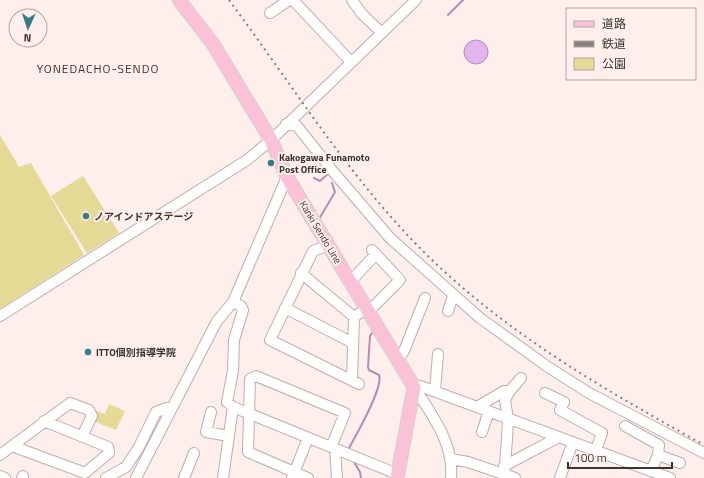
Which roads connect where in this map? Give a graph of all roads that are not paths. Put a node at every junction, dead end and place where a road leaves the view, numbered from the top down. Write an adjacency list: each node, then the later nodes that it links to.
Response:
1 (178, 0): 10 (main road, Kanki Sendo Line)
2 (289, 0): 6 (street)
3 (293, 0): 8 (street)
4 (352, 0): 7 (street)
5 (412, 1): 7 (street)
6 (270, 13)
7 (382, 33): 8 (street)
8 (351, 62): 9 (street)
9 (286, 124): 10 (street); 15 (street)
10 (271, 140): 11 (main road, Kanki Sendo Line); 21 (street)
11 (288, 177): 12 (main road, Kanki Sendo Line); 17 (street)
12 (329, 245): 13 (street); 14 (main road, Kanki Sendo Line)
13 (301, 273): 18 (street); 22 (street)
14 (351, 281): 19 (main road, Kanki Sendo Line); 19 (street)
15 (453, 296): 20 (street); 49 (street)
16 (425, 298): 25 (street)
17 (233, 302): 31 (street); 33 (street)
18 (285, 308): 23 (street); 23 (street)
19 (368, 309): 22 (street); 25 (main road, Kanki Sendo Line)
20 (448, 311)
21 (0, 316)
22 (354, 317): 23 (street)
23 (353, 343)
24 (438, 354): 28 (street)
25 (398, 359): 27 (main road, Kanki Sendo Line)
26 (521, 378): 29 (street)
27 (414, 387): 28 (street); 53 (street); 60 (main road)
28 (434, 391): 32 (street)
29 (509, 392): 32 (street); 37 (street)
30 (545, 392): 48 (street)
31 (233, 407): 35 (street); 42 (street)
32 (477, 407): 34 (street)
33 (171, 409): 62 (street); 63 (street)
34 (489, 411): 37 (street); 40 (street)
35 (249, 412): 44 (street); 47 (street); 58 (street)
36 (207, 416): 42 (street)
37 (508, 419): 43 (street); 55 (street)
38 (44, 421): 41 (street); 41 (street); 46 (street)
39 (625, 426): 51 (street)
40 (482, 432)
41 (82, 436): 57 (street)
42 (229, 436): 65 (street)
43 (559, 437): 45 (street); 55 (street)
44 (308, 438): 47 (street); 58 (street)
45 (573, 442): 48 (street); 70 (street)
46 (12, 446): 50 (street); 57 (street)
47 (333, 448): 60 (street); 67 (street)
48 (596, 450): 56 (street)
49 (704, 453)
50 (0, 455)
51 (658, 455): 54 (street); 56 (street)
52 (194, 458): 64 (street)
53 (451, 459): 55 (street); 68 (street)
54 (680, 463)
55 (504, 473): 69 (street)
56 (649, 473): 71 (street)
57 (86, 475)
58 (293, 475): 66 (street)
59 (0, 476): 61 (street)
60 (397, 476)
61 (5, 478)
62 (106, 478)
63 (136, 478)
64 (184, 478)
65 (223, 478)
66 (308, 478)
67 (337, 478)
68 (451, 478)
69 (515, 478)
70 (560, 478)
71 (670, 478)

